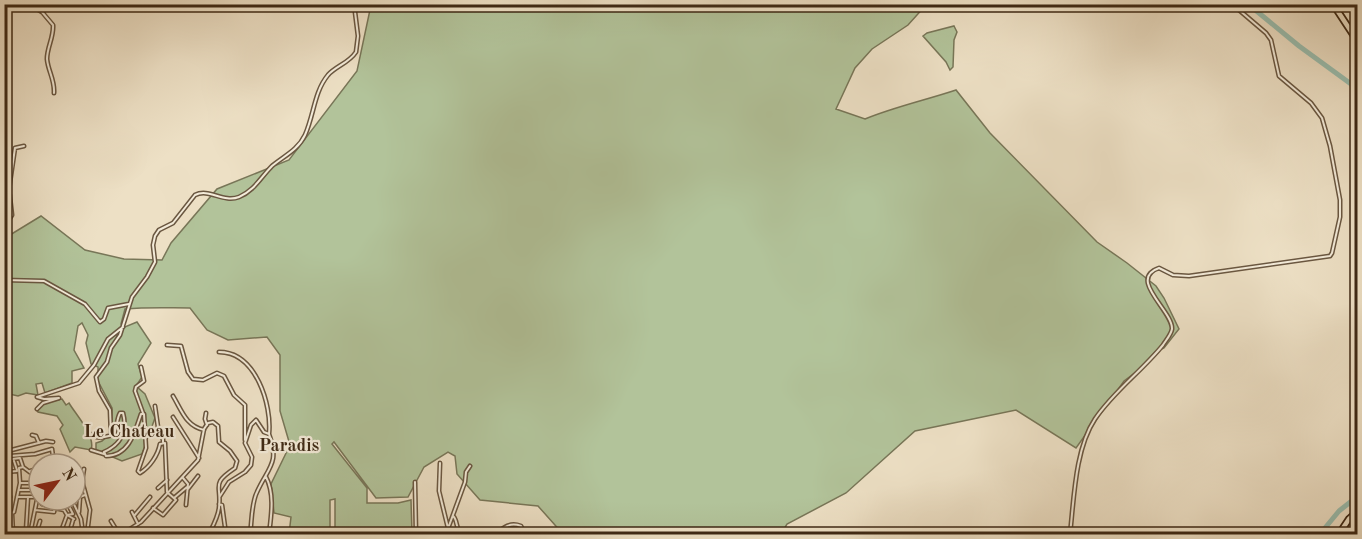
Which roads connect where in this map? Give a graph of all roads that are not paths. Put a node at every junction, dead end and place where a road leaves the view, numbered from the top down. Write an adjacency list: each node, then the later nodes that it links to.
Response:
1 (29, 4): 6 (street)
2 (53, 4): 6 (street)
3 (354, 4): 12 (street)
4 (1232, 4): 112 (street)
5 (1333, 4): 7 (main road)
6 (42, 12): 8 (street)
7 (1358, 42)
8 (54, 93)
9 (24, 146): 10 (street)
10 (4, 218)
11 (4, 280): 12 (street)
12 (130, 304): 13 (street)
13 (123, 327): 19 (street); 28 (street)
14 (167, 345): 32 (street)
15 (219, 352): 26 (street)
16 (141, 367): 20 (street)
17 (173, 396): 24 (street)
18 (155, 406): 30 (street)
19 (37, 409)
20 (142, 413): 30 (street); 37 (street)
21 (206, 413): 23 (street)
22 (173, 417): 39 (street)
23 (207, 424): 24 (street); 61 (street)
24 (204, 430): 39 (street)
25 (89, 433): 28 (street)
26 (269, 434): 32 (street); 49 (street)
27 (32, 435): 31 (street)
28 (109, 436): 37 (street)
29 (53, 442): 31 (street)
30 (162, 442): 52 (street)
31 (39, 443): 34 (street)
32 (246, 443): 61 (street)
33 (92, 450): 37 (street)
34 (4, 452)
35 (41, 452): 36 (street)
36 (52, 452)
37 (104, 454)
38 (27, 455): 40 (street)
39 (199, 458): 51 (street)
40 (5, 461): 44 (street)
41 (14, 461): 45 (street)
42 (440, 463): 91 (street)
43 (470, 466): 84 (street)
44 (23, 467): 45 (street); 46 (street)
45 (18, 470): 47 (street); 55 (street)
46 (27, 470)
47 (6, 472): 65 (street)
48 (198, 476): 57 (street)
49 (266, 477): 104 (street); 105 (street)
50 (23, 478): 55 (street)
51 (183, 478): 57 (street); 60 (street)
52 (167, 480): 56 (street); 60 (street)
53 (27, 482): 55 (street)
54 (415, 482): 106 (street)
55 (22, 483): 58 (street)
56 (158, 488)
57 (187, 488): 66 (street); 69 (street)
58 (19, 490): 59 (street); 62 (street)
59 (27, 490)
60 (167, 492): 66 (street); 71 (street)
61 (220, 496): 68 (street)
62 (17, 497): 63 (street); 80 (street)
63 (27, 497)
64 (150, 497): 83 (street)
65 (4, 499)
66 (175, 499): 71 (street)
67 (87, 501): 100 (street)
68 (219, 504): 102 (street); 103 (street)
69 (186, 505)
70 (4, 506): 80 (street)
71 (153, 508): 89 (street)
72 (1358, 511): 113 (main road)
73 (27, 512): 92 (street)
74 (35, 512): 94 (street)
75 (65, 512): 81 (street)
76 (72, 512): 81 (street)
77 (78, 512): 85 (street)
78 (80, 512): 85 (street)
79 (132, 512): 83 (street)
80 (11, 513): 82 (street); 90 (street)
81 (67, 515): 86 (street); 97 (street)
82 (4, 516)
83 (134, 516): 89 (street)
84 (453, 516): 91 (street); 108 (street)
85 (80, 517): 86 (street); 99 (street)
86 (74, 519): 98 (street)
87 (40, 521): 96 (street)
88 (111, 521): 101 (street)
89 (138, 524): 101 (street)
90 (12, 529): 92 (street); 95 (street)
91 (448, 529): 107 (street)
92 (26, 530): 94 (street)
93 (491, 530): 109 (street)
94 (30, 532)
95 (13, 534)
96 (36, 534)
97 (60, 534)
98 (69, 534)
99 (82, 534)
100 (87, 534)
101 (120, 534)
102 (209, 534)
103 (226, 534)
104 (250, 534)
105 (268, 534)
106 (416, 534)
107 (446, 534)
108 (462, 534)
109 (484, 534)
110 (496, 534): 111 (street)
111 (525, 534)
112 (1070, 534)
113 (1339, 534)

